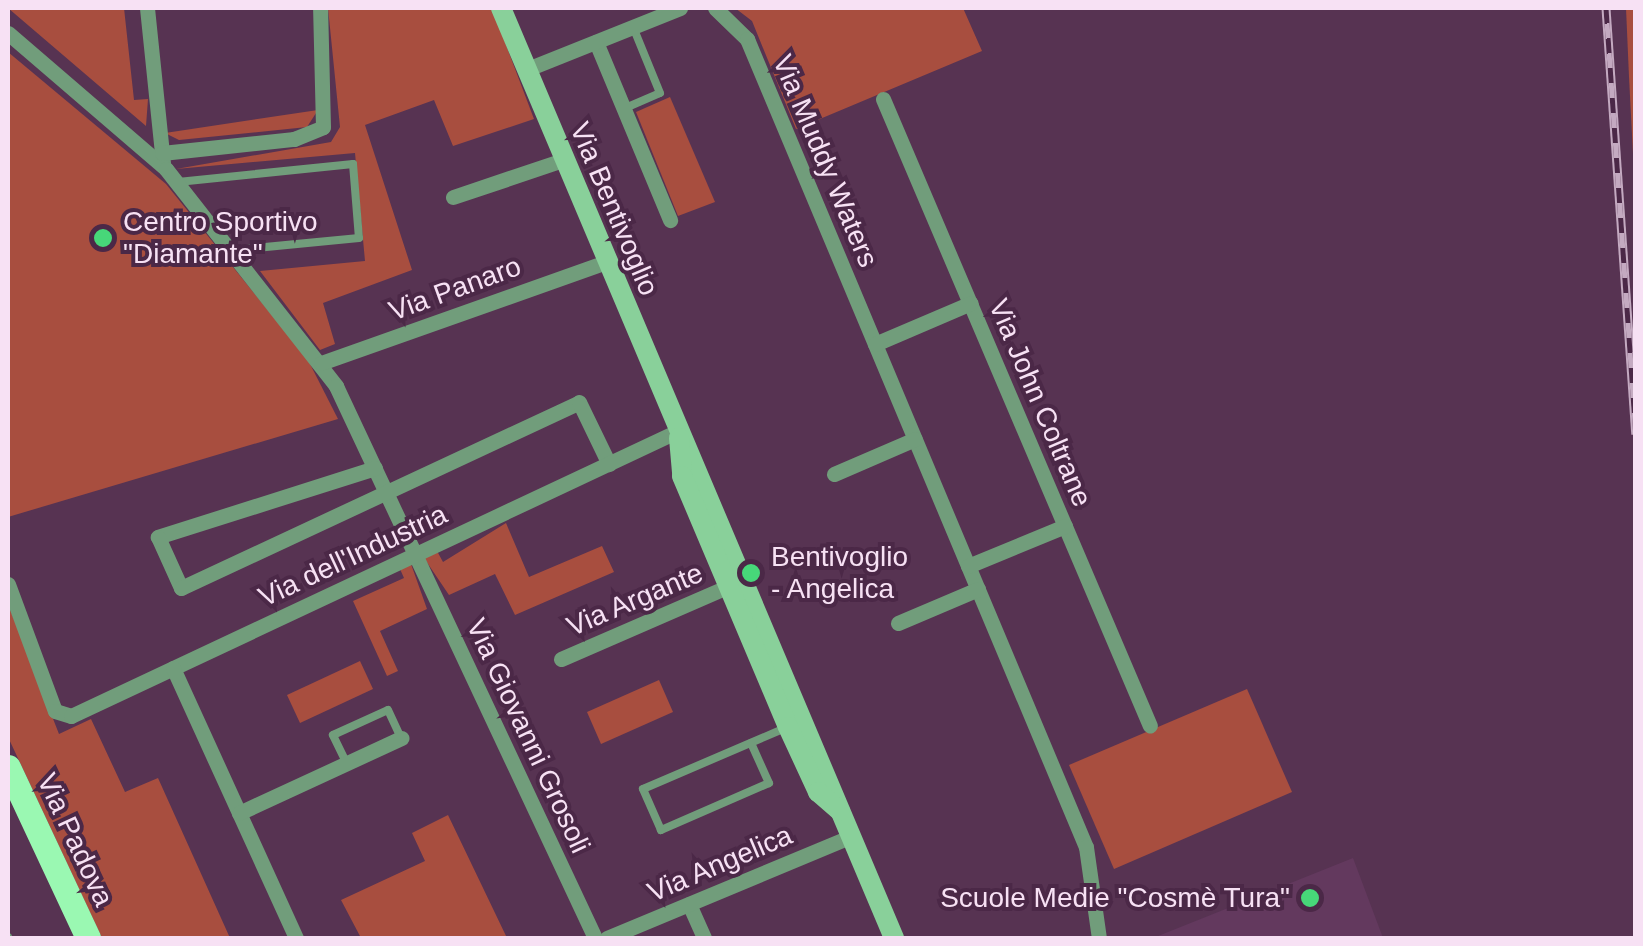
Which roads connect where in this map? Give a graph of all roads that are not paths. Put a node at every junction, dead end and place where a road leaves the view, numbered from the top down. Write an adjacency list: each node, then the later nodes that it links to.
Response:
1 (147, 8): 12 (street)
2 (320, 8): 12 (street)
3 (501, 8): 9 (street, Via Bentivoglio)
4 (680, 8): 6 (street)
5 (716, 8): 20 (street, Via Muddy Waters)
6 (633, 27): 8 (street); 11 (lane)
7 (8, 33): 12 (street, Via Giovanni Grosoli)
8 (596, 42): 9 (street); 11 (street)
9 (525, 70): 13 (street, Via Bentivoglio)
10 (883, 99): 19 (street, Via John Coltrane)
11 (623, 109): 16 (street)
12 (162, 159): 14 (street, Via Giovanni Grosoli)
13 (563, 160): 15 (street); 18 (street, Via Bentivoglio)
14 (178, 182): 17 (street, Via Giovanni Grosoli); 17 (lane)
15 (452, 197)
16 (670, 220)
17 (235, 250): 21 (street, Via Giovanni Grosoli)
18 (606, 262): 21 (street, Via Panaro); 22 (street, Via Bentivoglio)
19 (971, 304): 20 (street); 28 (street, Via John Coltrane)
20 (875, 344): 23 (street, Via Muddy Waters)
21 (321, 364): 25 (street, Via Giovanni Grosoli)
22 (678, 431): 24 (street, Via dell'Industria); 32 (street, Via Bentivoglio); 38 (street, Via Bentivoglio)
23 (915, 439): 26 (street); 30 (street, Via Muddy Waters)
24 (609, 464): 27 (street); 29 (street, Via dell'Industria)
25 (375, 468): 27 (street, Via Giovanni Grosoli); 27 (street)
26 (834, 474)
27 (386, 492): 29 (street, Via Giovanni Grosoli)
28 (1065, 526): 30 (street); 37 (street, Via John Coltrane)
29 (415, 555): 36 (street, Via dell'Industria); 48 (street, Via Giovanni Grosoli)
30 (968, 566): 33 (street, Via Muddy Waters)
31 (8, 584): 36 (street, Via dell'Industria)
32 (728, 586): 35 (street, Via Argante); 38 (street, Via Bentivoglio)
33 (978, 589): 34 (street); 52 (street, Via Muddy Waters)
34 (898, 623)
35 (561, 659)
36 (173, 668): 43 (street)
37 (1150, 726)
38 (798, 728): 40 (lane); 44 (street, Via Bentivoglio)
39 (400, 738): 41 (street); 41 (lane)
40 (751, 743): 40 (lane)
41 (346, 763): 43 (street)
42 (8, 767): 46 (main road, Via Padova)
43 (239, 813): 47 (street)
44 (852, 836): 45 (street, Via Angelica); 51 (street, Via Bentivoglio)
45 (689, 904): 49 (street, Via Angelica); 50 (street)
46 (88, 938)
47 (296, 938)
48 (595, 938)
49 (608, 938)
50 (704, 938)
51 (894, 938)
52 (1099, 938)

